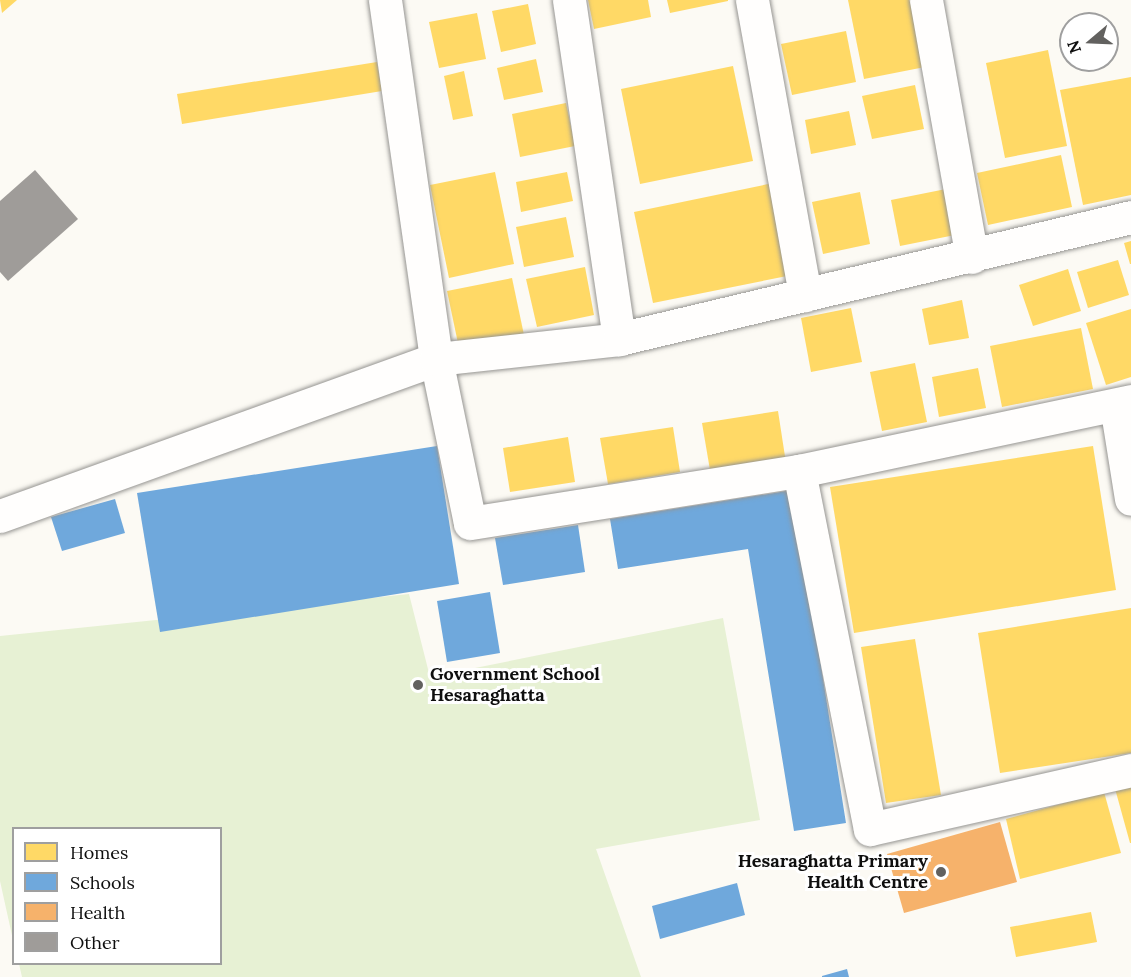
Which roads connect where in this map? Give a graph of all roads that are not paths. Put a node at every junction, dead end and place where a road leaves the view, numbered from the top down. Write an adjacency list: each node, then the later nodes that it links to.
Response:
1 (385, 0): 9 (street)
2 (569, 0): 8 (street)
3 (752, 0): 7 (street)
4 (926, 0): 6 (street)
5 (1131, 217): 6 (street)
6 (972, 257): 7 (street)
7 (806, 295): 8 (street)
8 (619, 339): 9 (street)
9 (436, 359): 11 (street); 13 (street)
10 (1124, 404): 11 (street); 12 (street)
11 (799, 471): 14 (street)
12 (1131, 499)
13 (0, 516)
14 (1131, 770)

